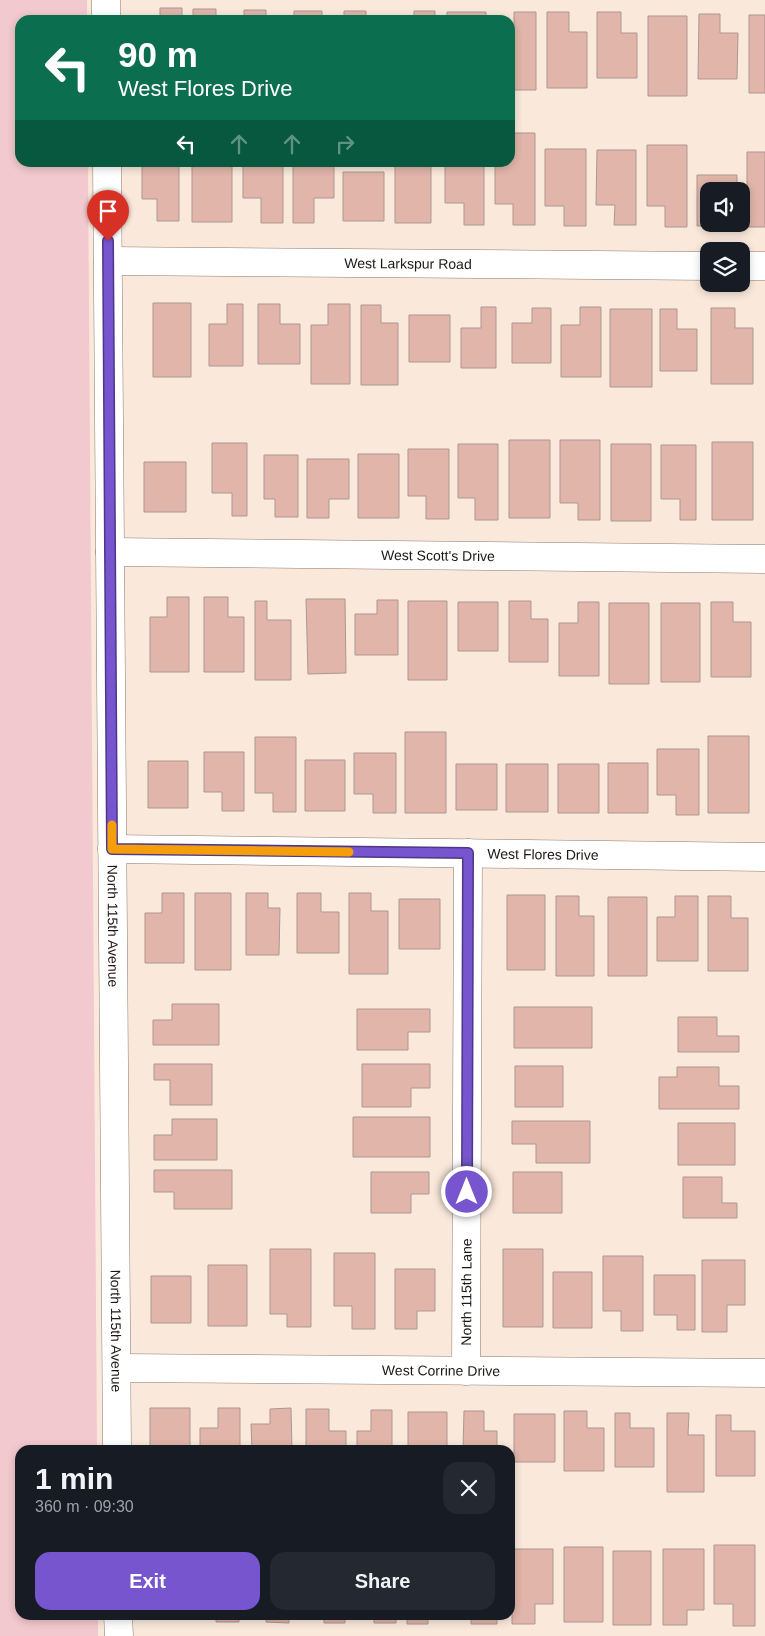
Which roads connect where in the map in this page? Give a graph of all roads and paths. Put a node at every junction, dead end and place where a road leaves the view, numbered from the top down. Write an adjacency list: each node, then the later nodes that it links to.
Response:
1 (106, 0): 2 (street)
2 (106, 15)
3 (107, 167): 4 (street, North 115th Avenue)
4 (108, 260): 5 (street, West Larkspur Road); 8 (street, North 115th Avenue)
5 (700, 266)
6 (750, 266): 7 (street)
7 (765, 266)
8 (110, 552): 9 (street, West Scott's Drive); 10 (street, North 115th Avenue)
9 (765, 559)
10 (112, 849): 11 (street, West Flores Drive); 13 (street, North 115th Avenue)
11 (468, 853): 12 (street, West Flores Drive); 14 (street, North 115th Lane)
12 (765, 857)
13 (117, 1368): 14 (street, West Corrine Drive); 16 (street, North 115th Avenue)
14 (466, 1371): 15 (street, West Corrine Drive)
15 (765, 1373)
16 (117, 1445)
17 (118, 1620): 18 (street)
18 (118, 1636)

